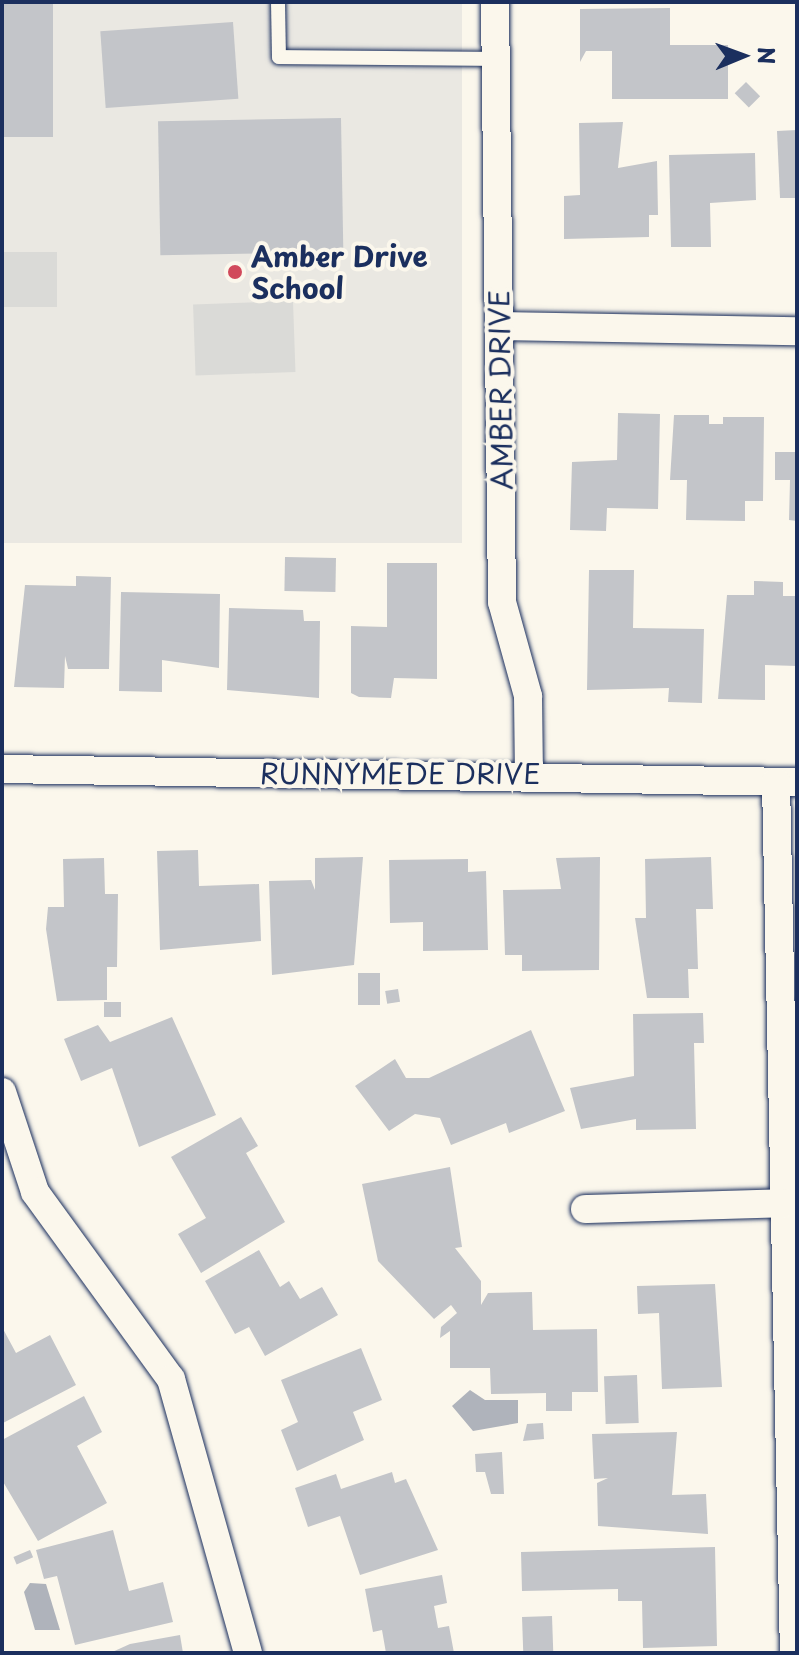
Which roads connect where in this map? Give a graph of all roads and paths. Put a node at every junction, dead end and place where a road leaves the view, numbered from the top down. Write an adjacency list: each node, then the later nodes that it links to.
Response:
1 (278, 2): 3 (lane)
2 (495, 2): 3 (street, AMBER DRIVE)
3 (496, 59): 4 (street, AMBER DRIVE)
4 (499, 326): 5 (street); 7 (street, AMBER DRIVE)
5 (797, 331)
6 (2, 769): 7 (street, RUNNYMEDE DRIVE)
7 (529, 774): 8 (street, RUNNYMEDE DRIVE)
8 (787, 782): 10 (street)
9 (2, 1092): 12 (street)
10 (785, 1203): 11 (street); 13 (street)
11 (585, 1209)
12 (248, 1653)
13 (794, 1653)

